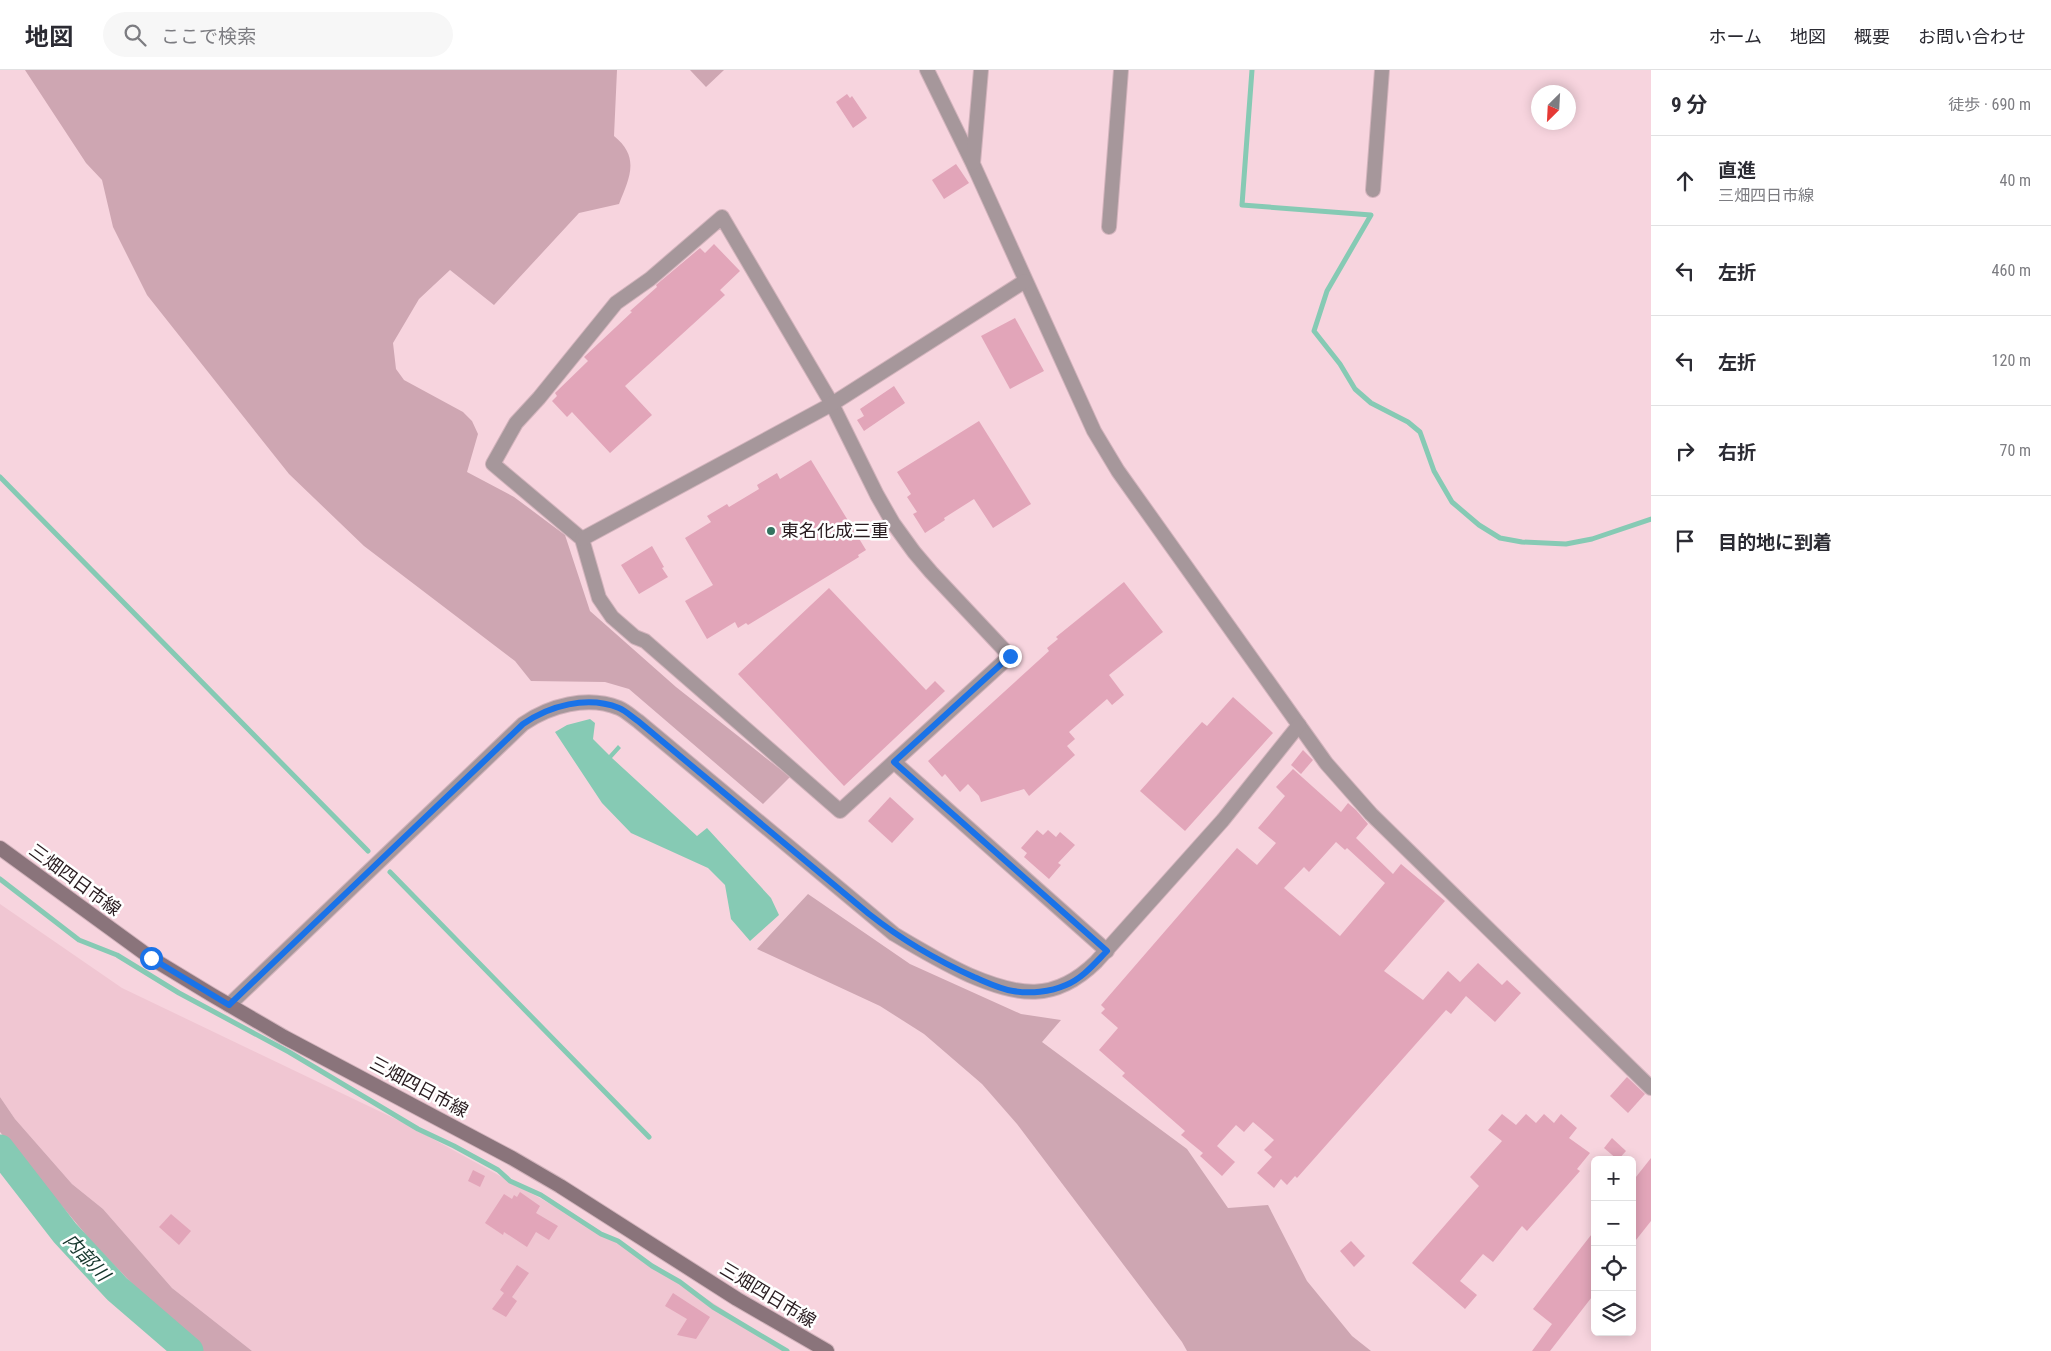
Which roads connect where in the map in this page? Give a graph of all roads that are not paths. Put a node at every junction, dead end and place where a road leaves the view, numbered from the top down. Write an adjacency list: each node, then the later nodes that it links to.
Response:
1 (927, 70): 5 (street)
2 (981, 70): 5 (street)
3 (1121, 70): 7 (street)
4 (1382, 70): 6 (street)
5 (973, 164): 8 (street)
6 (1373, 190)
7 (1109, 227)
8 (1025, 281): 9 (street); 11 (street)
9 (832, 404): 10 (street); 10 (street); 12 (street)
10 (582, 539): 12 (street)
11 (1299, 725): 14 (street); 16 (street)
12 (894, 762): 14 (street)
13 (0, 848): 15 (main road, 三畑四日市線)
14 (1107, 951): 15 (street)
15 (229, 1005): 17 (main road, 三畑四日市線)
16 (1651, 1088)
17 (827, 1351)

